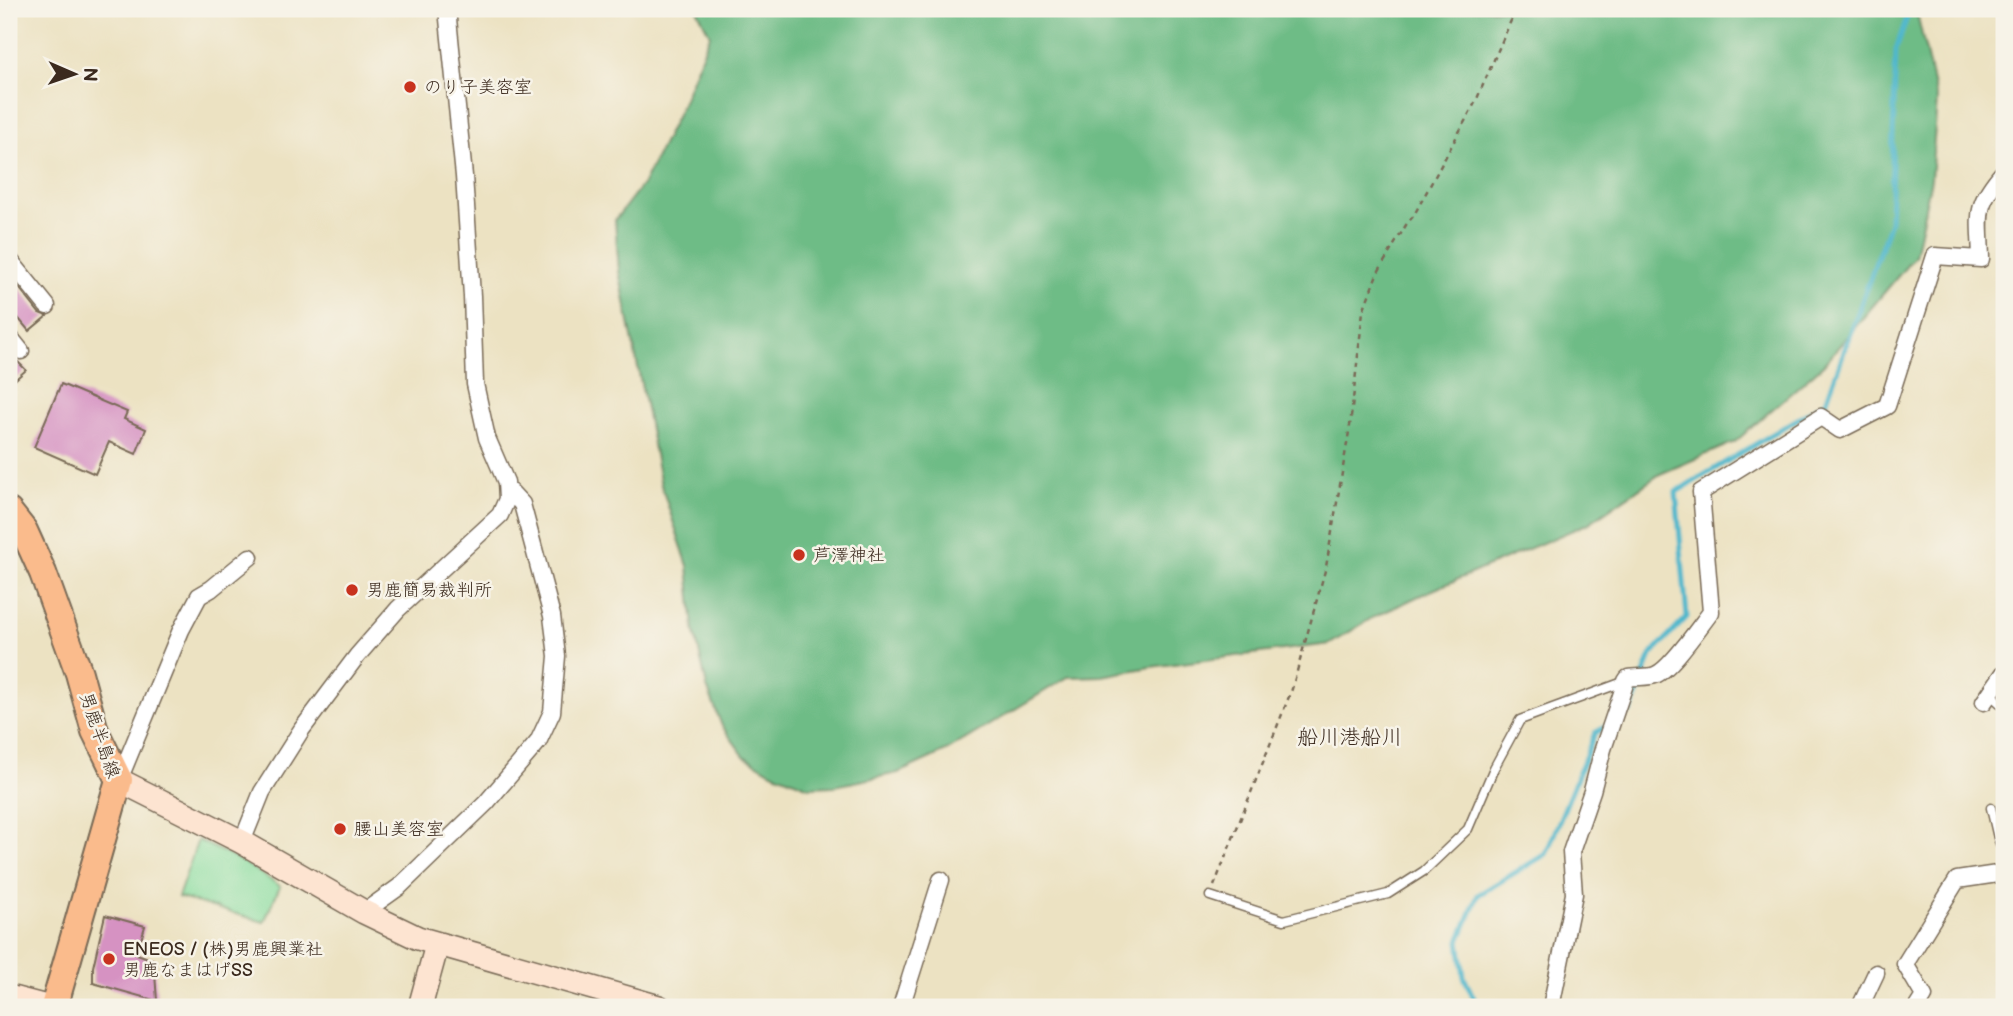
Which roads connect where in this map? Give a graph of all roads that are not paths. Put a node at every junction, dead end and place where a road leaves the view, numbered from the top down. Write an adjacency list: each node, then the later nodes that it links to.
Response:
1 (447, 9): 7 (street)
2 (2004, 171): 11 (street)
3 (9, 259): 4 (street)
4 (47, 306)
5 (9, 336): 6 (street)
6 (21, 351)
7 (508, 489): 16 (street); 21 (street)
8 (9, 512): 14 (main road, 男鹿半島線)
9 (250, 557): 14 (street)
10 (2004, 673): 12 (street)
11 (1626, 681): 20 (lane); 30 (street)
12 (1987, 697): 13 (lane)
13 (2004, 707)
14 (119, 780): 16 (street); 26 (main road, 男鹿半島線)
15 (1991, 808): 17 (lane)
16 (243, 842): 21 (street)
17 (2004, 854)
18 (2004, 873): 32 (street)
19 (941, 880): 29 (street)
20 (1210, 896)
21 (364, 912): 22 (street)
22 (437, 945): 27 (street); 28 (street)
23 (1876, 973): 31 (street)
24 (9, 997): 25 (street)
25 (47, 1007)
26 (54, 1007)
27 (420, 1007)
28 (659, 1007)
29 (901, 1007)
30 (1551, 1007)
31 (1860, 1007)
32 (1917, 1007)

